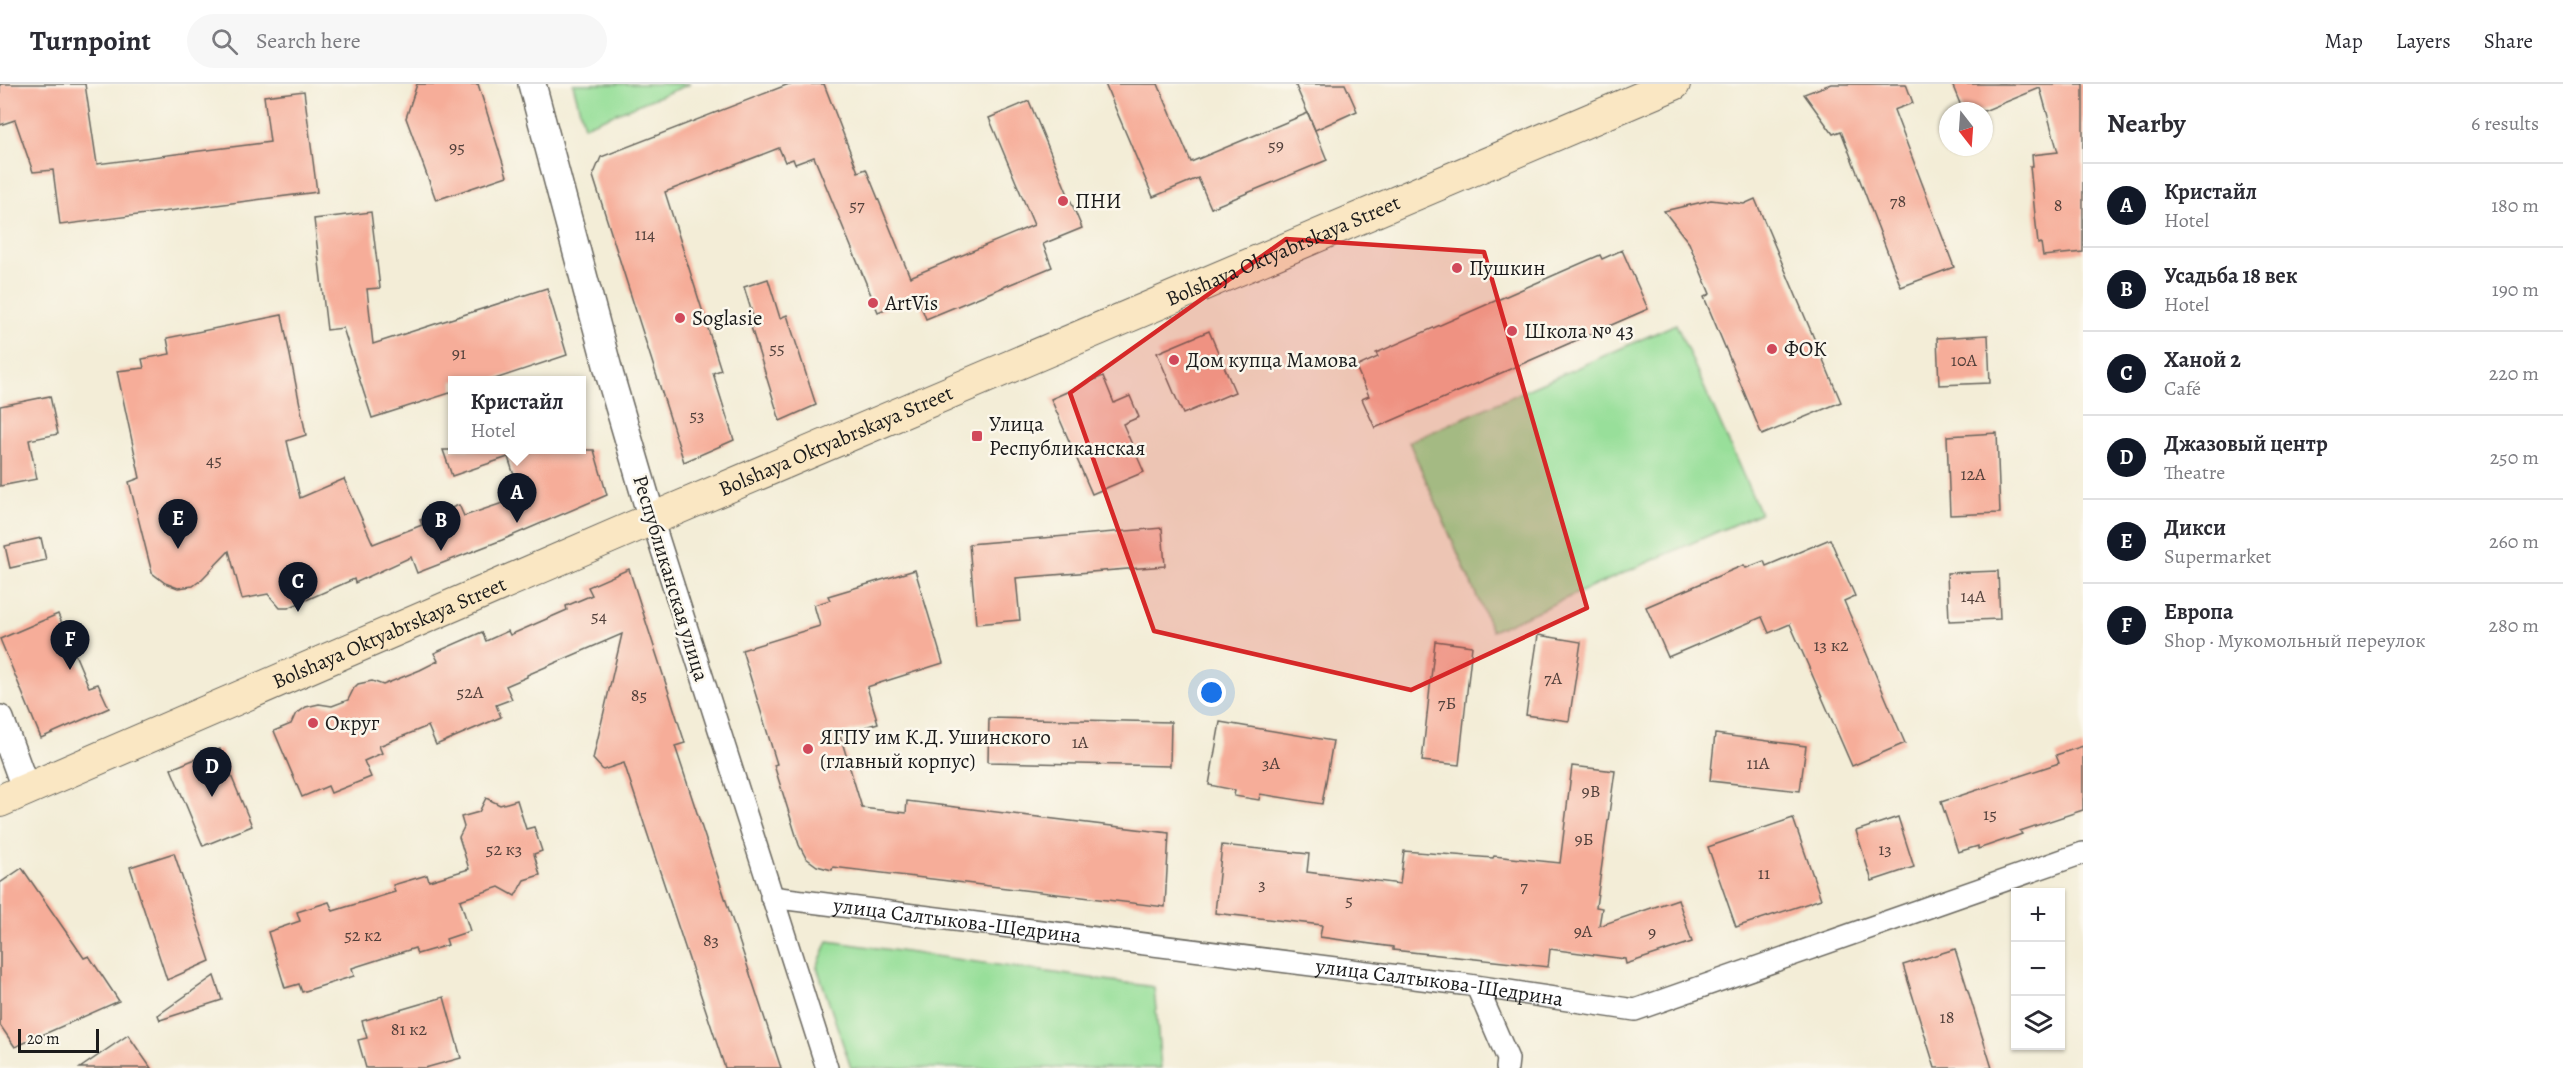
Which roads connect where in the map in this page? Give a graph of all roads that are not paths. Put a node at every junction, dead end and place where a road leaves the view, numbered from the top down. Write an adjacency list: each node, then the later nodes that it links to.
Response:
1 (532, 84): 3 (street, Республиканская улица)
2 (1674, 84): 3 (main road, Bolshaya Oktyabrskaya Street)
3 (652, 519): 5 (main road, Bolshaya Oktyabrskaya Street); 7 (street, Республиканская улица)
4 (0, 719): 5 (street)
5 (13, 795)
6 (2083, 853): 8 (street, улица Салтыкова-Щедрина)
7 (771, 897): 8 (street, улица Салтыкова-Щедрина); 9 (street, Республиканская улица)
8 (1477, 987): 10 (street)
9 (827, 1068)
10 (1507, 1068)

